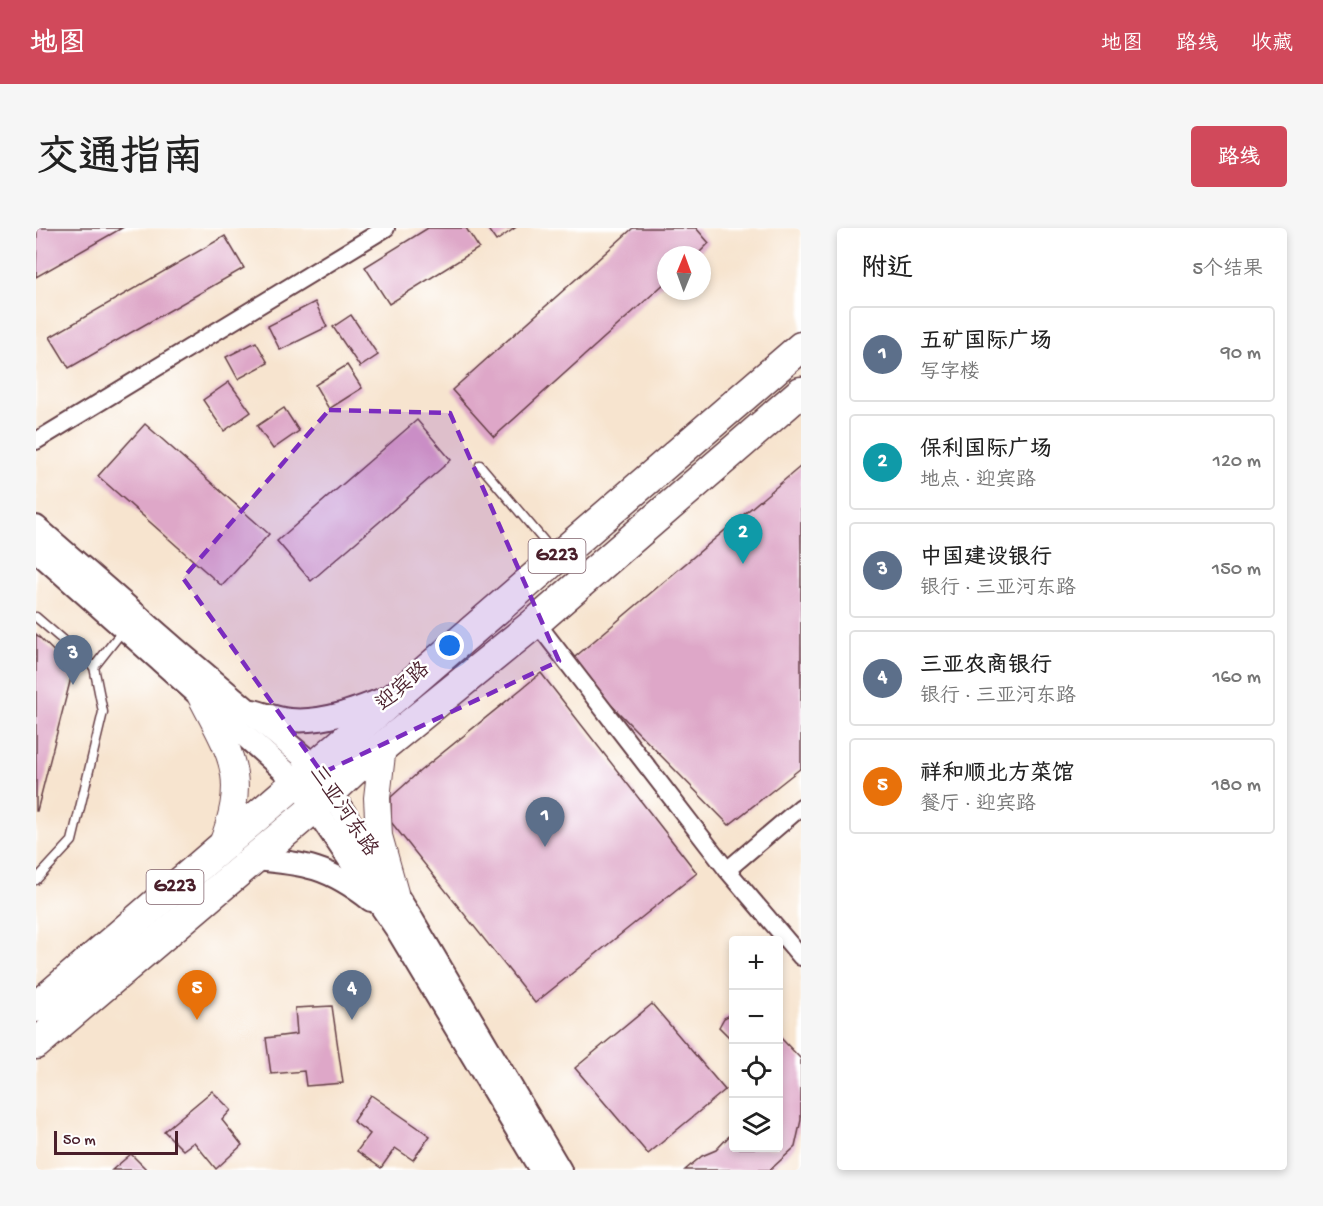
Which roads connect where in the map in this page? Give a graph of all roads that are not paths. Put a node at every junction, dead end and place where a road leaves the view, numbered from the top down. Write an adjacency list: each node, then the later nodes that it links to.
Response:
1 (386, 228): 4 (street)
2 (801, 347): 8 (highway, 迎宾路 / G223)
3 (801, 392): 10 (highway, 迎宾路 / G223)
4 (36, 441)
5 (480, 465): 8 (lane)
6 (36, 527): 15 (main road, 三亚河东路)
7 (36, 550): 11 (main road, 三亚河东路)
8 (557, 556): 13 (highway, 迎宾路 / G223)
9 (36, 617): 12 (lane)
10 (536, 622): 16 (highway, 迎宾路 / G223); 22 (street)
11 (124, 629): 12 (lane); 14 (main road, 三亚河东路)
12 (94, 667): 23 (lane)
13 (399, 693): 15 (main road); 17 (highway, 迎宾路 / G223)
14 (200, 695): 17 (main road, 三亚河东路); 20 (main road)
15 (248, 710): 17 (main road, 三亚河东路)
16 (383, 746): 18 (highway, 迎宾路 / G223); 24 (main road)
17 (305, 774): 18 (main road, 三亚河东路); 20 (highway, 迎宾路 / G223)
18 (323, 799): 21 (highway, 迎宾路 / G223); 24 (main road, 三亚河东路)
19 (801, 807): 22 (street)
20 (221, 847): 26 (highway, 迎宾路 / G223)
21 (254, 859): 24 (main road); 27 (highway, 迎宾路 / G223)
22 (727, 870): 25 (street)
23 (36, 880)
24 (389, 902): 28 (main road, 三亚河东路); 29 (main road, 三亚河东路)
25 (801, 957)
26 (36, 1007)
27 (36, 1044)
28 (541, 1170)
29 (560, 1170)

